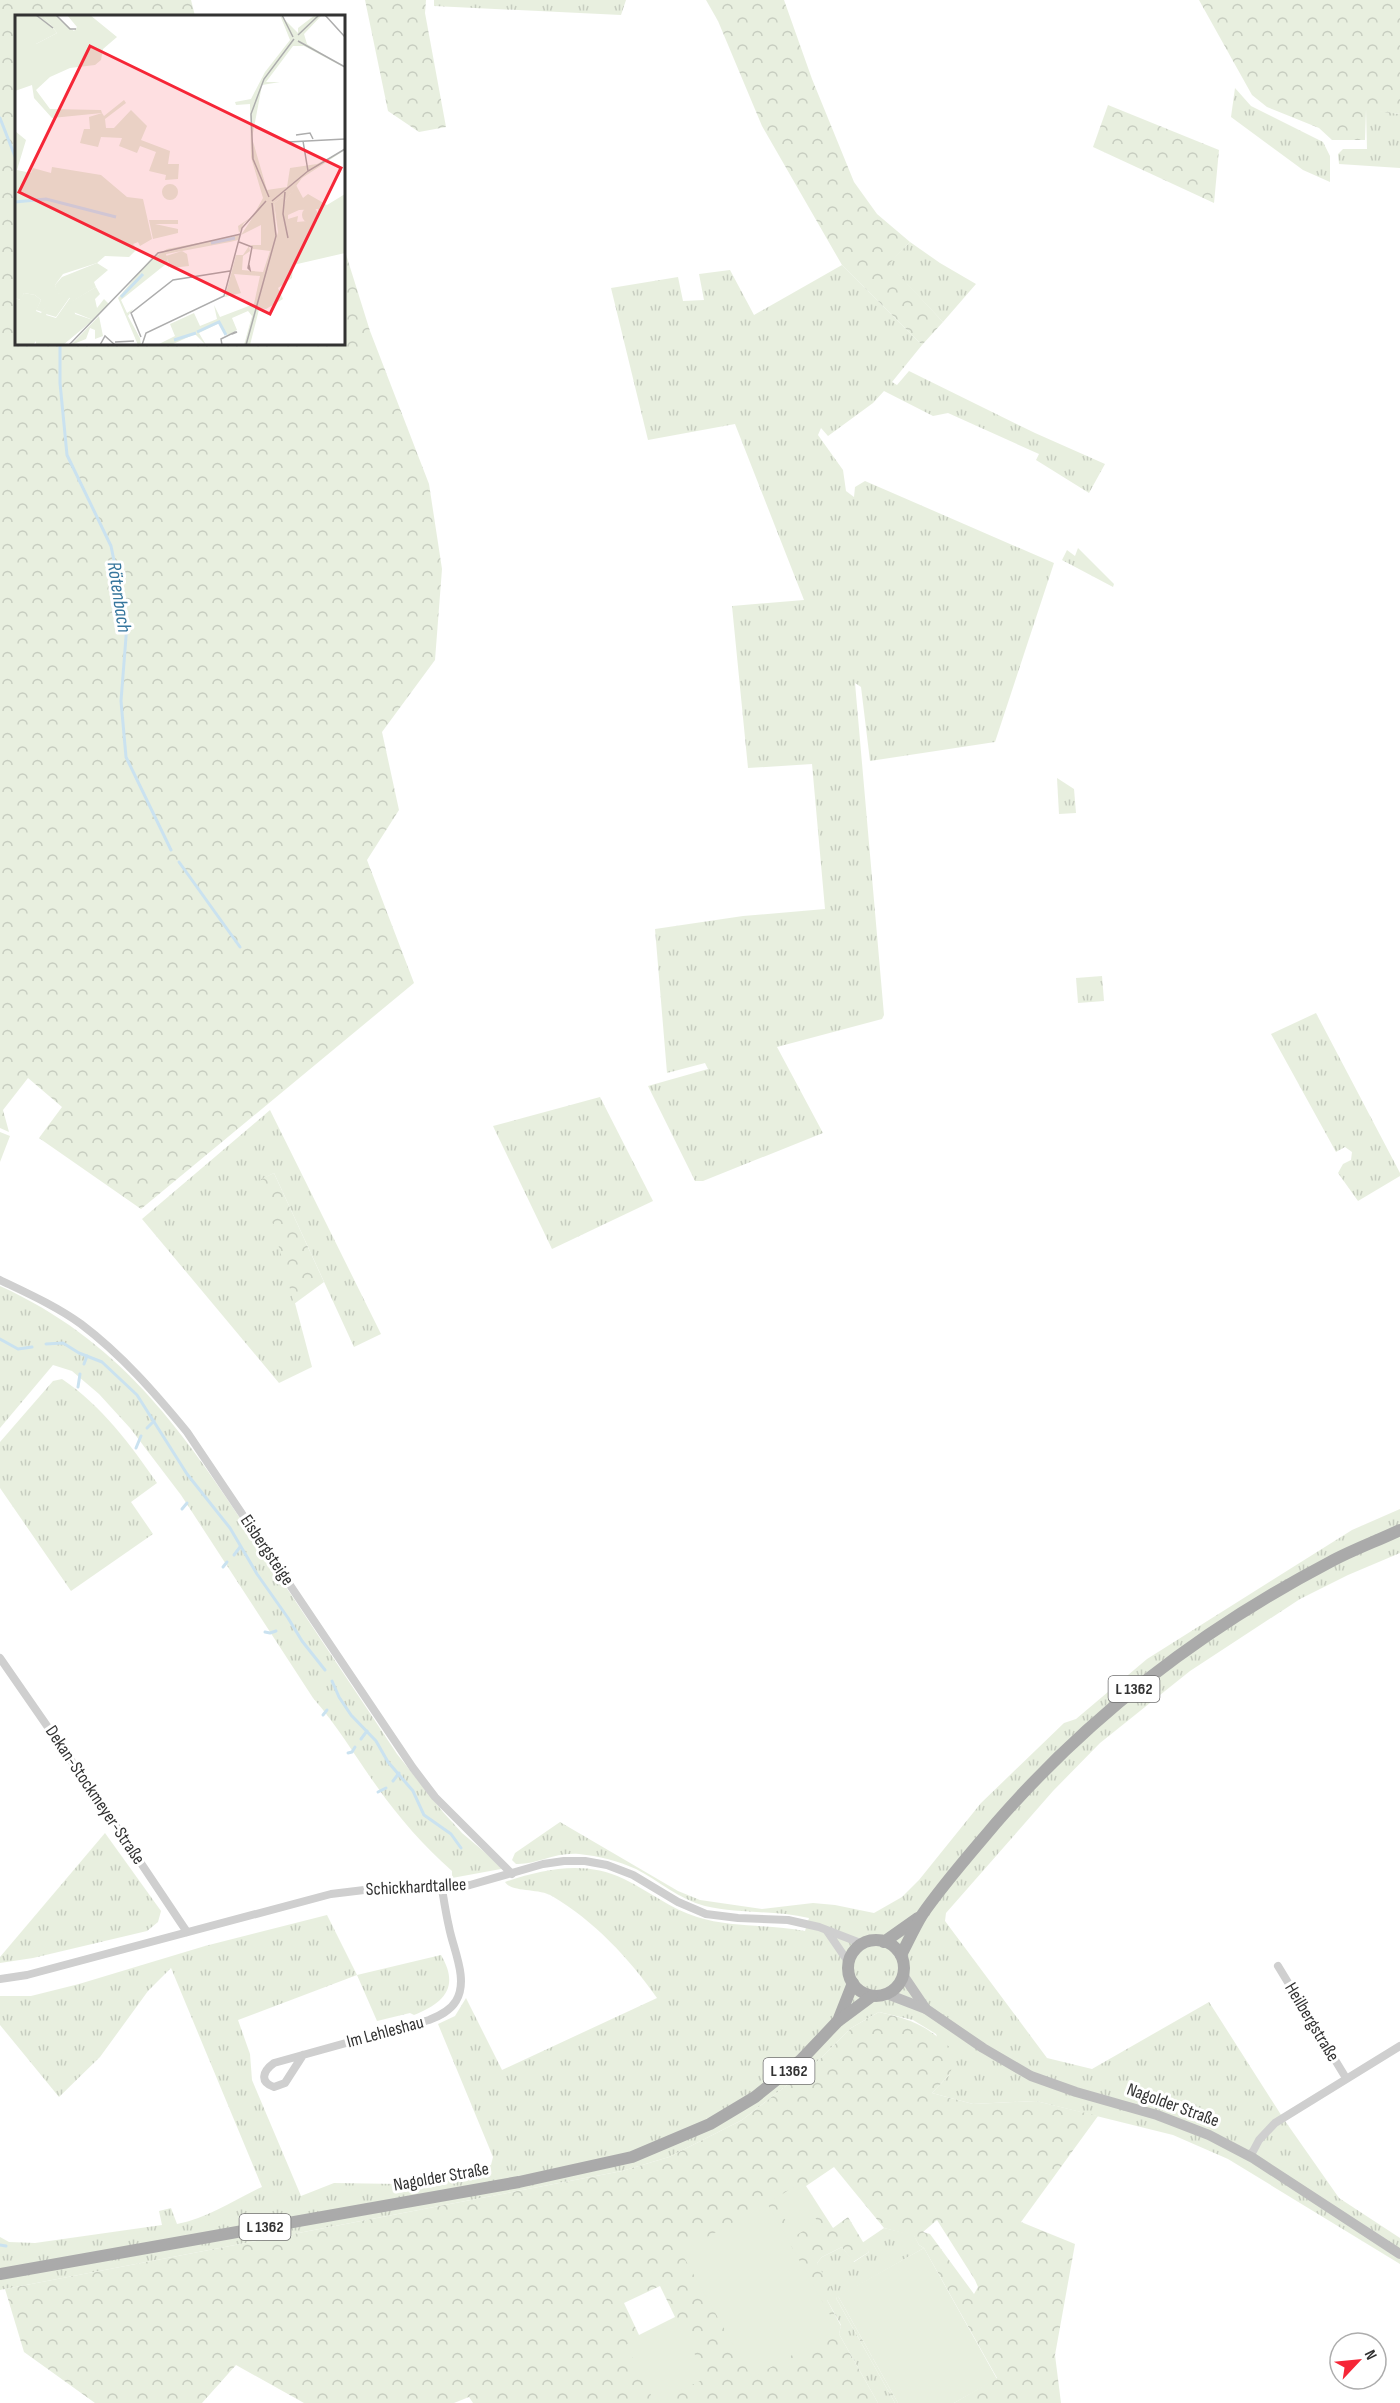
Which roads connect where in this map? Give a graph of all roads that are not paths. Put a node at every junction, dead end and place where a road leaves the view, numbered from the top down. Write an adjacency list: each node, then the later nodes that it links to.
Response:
1 (0, 1280): 4 (street, Eisbergsteige)
2 (1400, 1530): 6 (main road, L 1362)
3 (0, 1658): 8 (street, Dekan-Stockmeyer-Straße)
4 (512, 1874): 5 (street, Schickhardtallee); 7 (street, Schickhardtallee)
5 (442, 1889): 8 (street, Schickhardtallee); 22 (street, Im Lehleshau)
6 (922, 1916): 9 (main road, L 1362); 11 (main road, L 1362)
7 (827, 1930): 10 (street, Schickhardtallee); 12 (street)
8 (187, 1932): 15 (street, Schickhardtallee)
9 (884, 1942): 10 (main road); 11 (main road)
10 (863, 1944): 12 (main road)
11 (901, 1955): 14 (main road)
12 (849, 1963): 16 (main road)
13 (1278, 1966): 23 (street, Heilbergstraße)
14 (903, 1975): 17 (main road); 19 (street, Nagolder Straße)
15 (0, 1979)
16 (853, 1983): 18 (main road); 20 (main road, Nagolder Straße / L 1362)
17 (887, 1994): 18 (main road); 19 (street, Nagolder Straße)
18 (872, 1996): 20 (main road, Nagolder Straße / L 1362)
19 (926, 2010): 24 (street, Nagolder Straße)
20 (837, 2022): 26 (main road, Nagolder Straße / L 1362)
21 (1400, 2046): 23 (street, Heilbergstraße)
22 (303, 2055): 22 (street, Im Lehleshau)
23 (1346, 2078): 24 (street, Heilbergstraße)
24 (1250, 2157): 25 (street, Nagolder Straße)
25 (1400, 2254)
26 (5, 2273)

